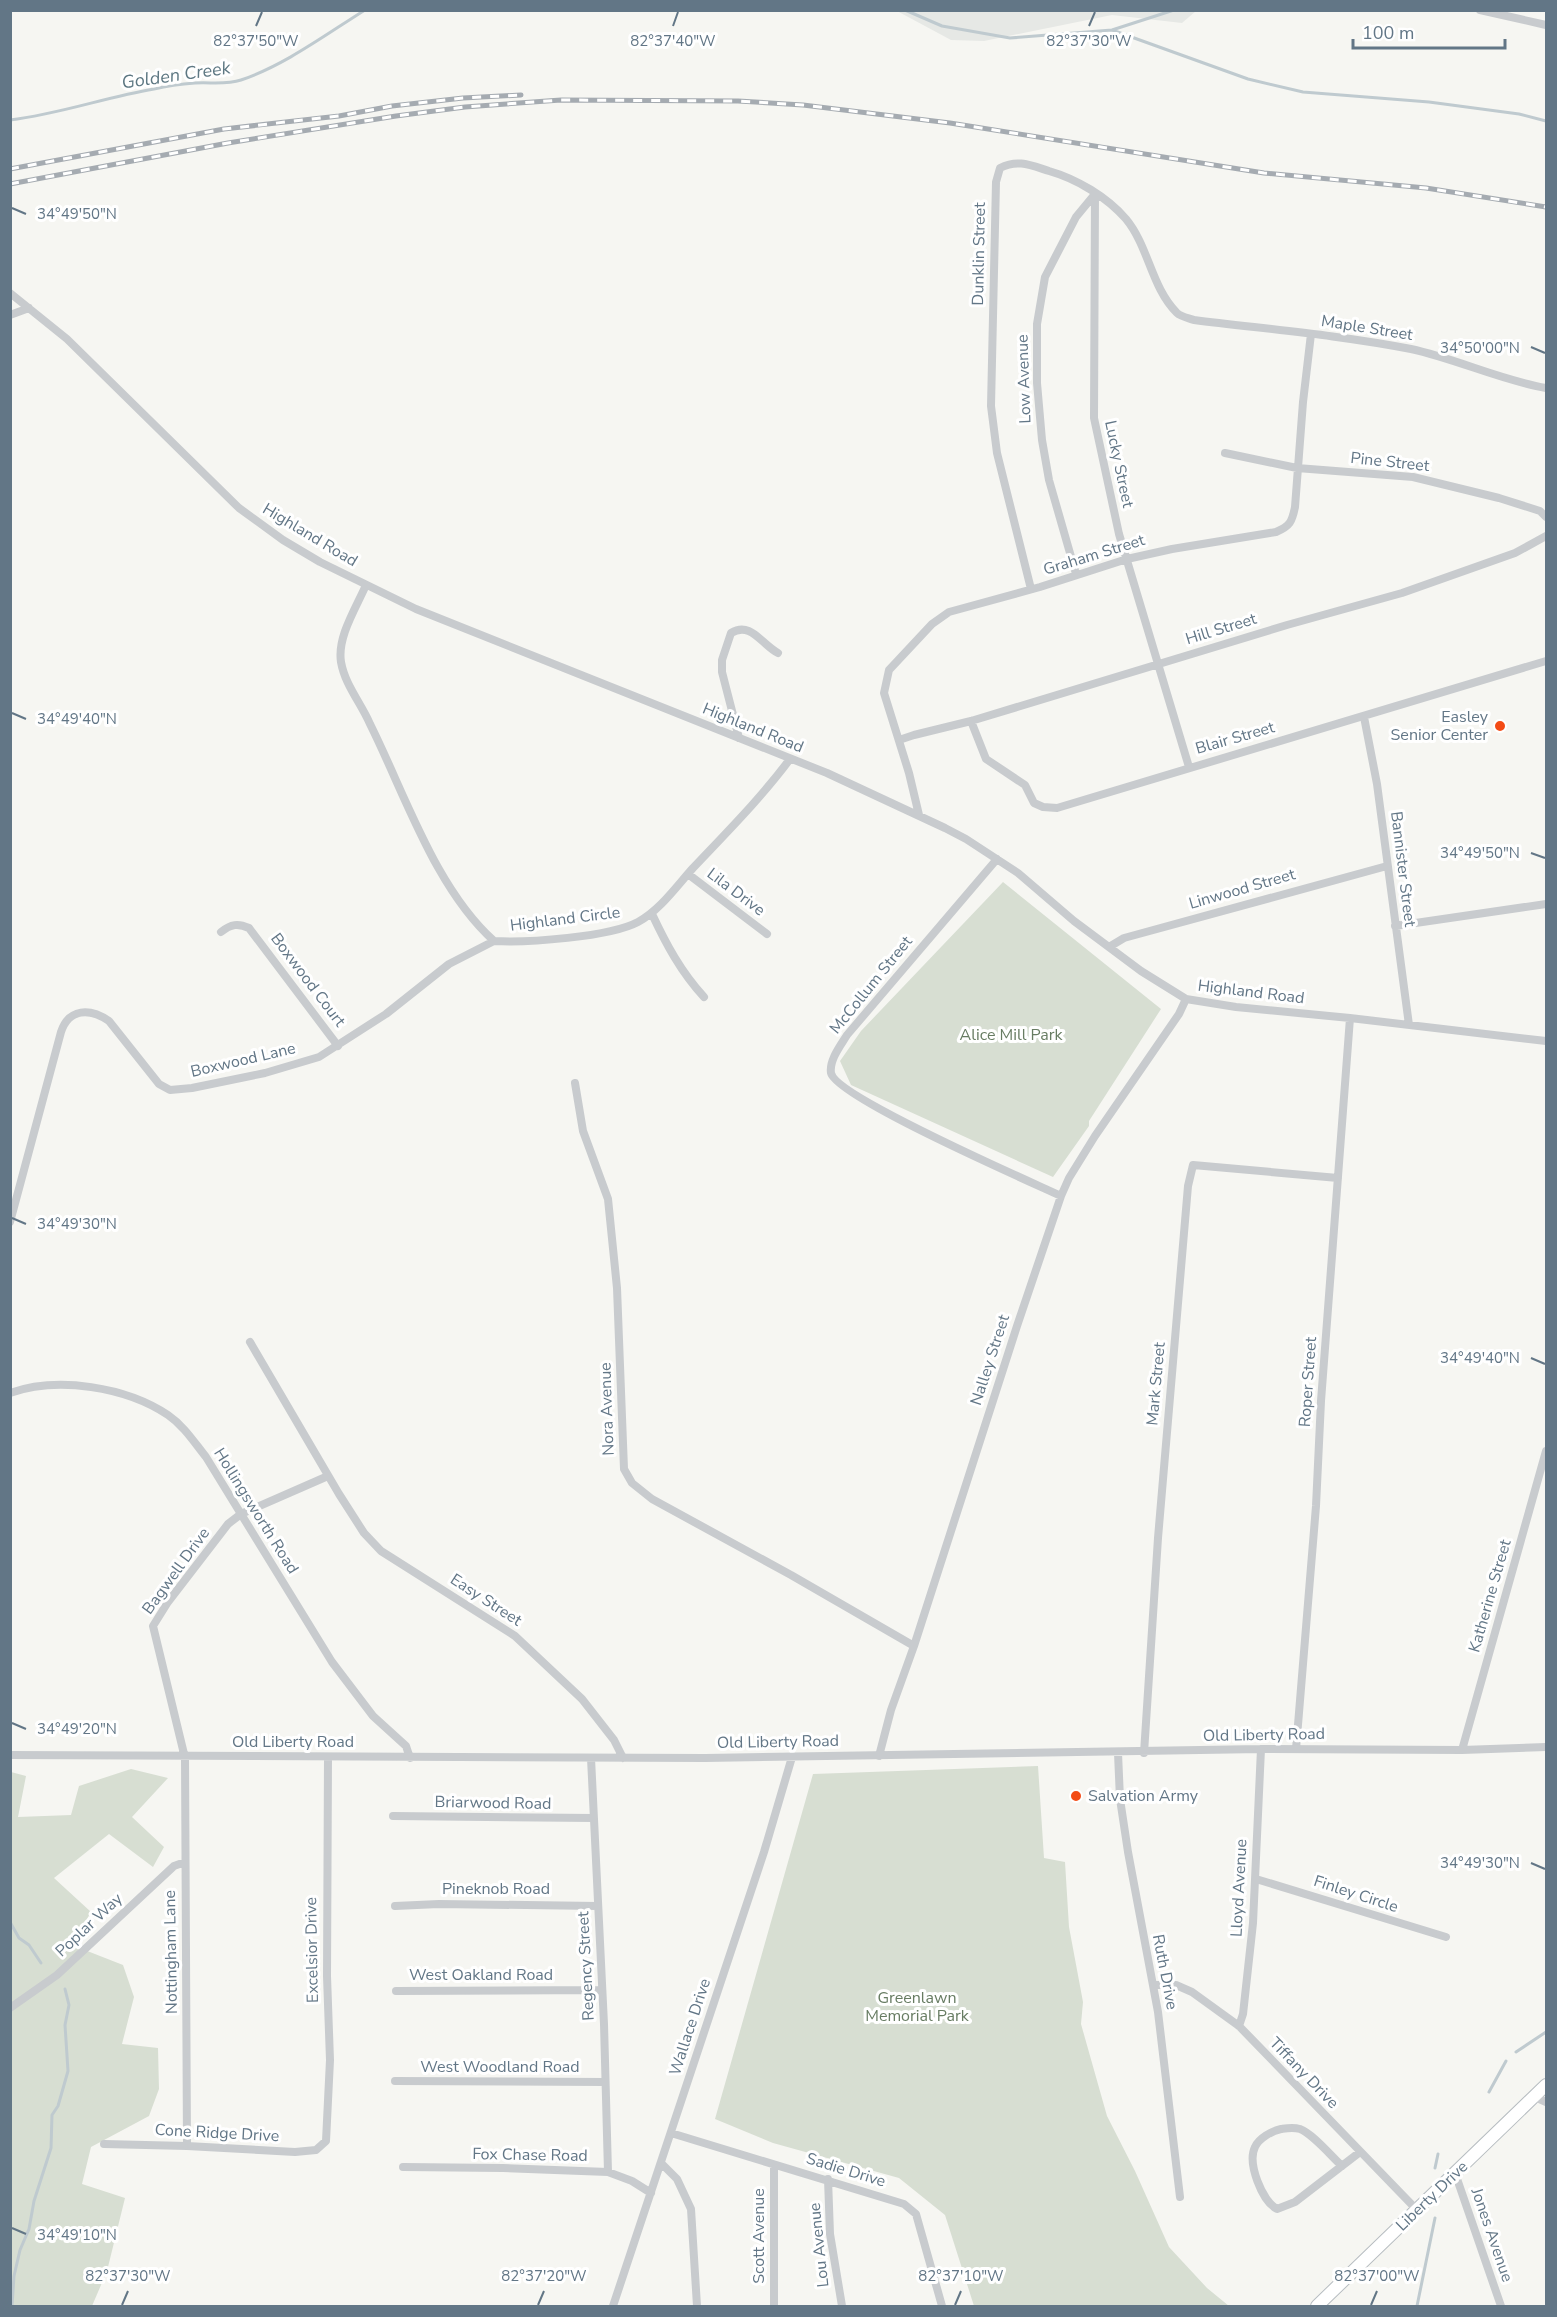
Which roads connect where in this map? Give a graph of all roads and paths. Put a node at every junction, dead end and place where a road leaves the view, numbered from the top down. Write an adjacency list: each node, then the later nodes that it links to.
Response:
1 (1480, 10): 2 (street)
2 (1546, 25)
3 (1095, 193): 6 (street, Dunklin Street); 14 (street, Lucky Street); 15 (street, Low Avenue); 17 (street, Dunklin Street)
4 (10, 293): 5 (street, Highland Road)
5 (29, 308): 7 (street); 16 (street, Highland Road)
6 (1178, 314): 8 (street, Maple Street)
7 (10, 315)
8 (1311, 334): 9 (street, Maple Street); 11 (street, Graham Street)
9 (1546, 388)
10 (1225, 453): 11 (street, Pine Street)
11 (1298, 468): 12 (street, Pine Street); 14 (street, Graham Street)
12 (1546, 517)
13 (1546, 536): 20 (street, Hill Street)
14 (1127, 559): 15 (street, Graham Street); 20 (street, Lucky Street)
15 (1076, 574): 17 (street, Graham Street)
16 (366, 585): 23 (street, Highland Road); 36 (street, Highland Circle)
17 (1031, 589): 24 (street, Graham Street)
18 (778, 653): 23 (street)
19 (1546, 661): 21 (street, Blair Street)
20 (1158, 663): 22 (street, Hill Street); 26 (street, Lucky Street)
21 (1364, 717): 26 (street, Blair Street); 29 (street, Bannister Street)
22 (971, 722): 24 (street, Hill Street); 26 (street, Blair Street)
23 (739, 738): 25 (street, Highland Road)
24 (899, 740): 27 (street, Graham Street)
25 (790, 759): 27 (street, Highland Road); 30 (street, Highland Circle)
26 (1190, 767)
27 (919, 815): 28 (street, Highland Road)
28 (997, 858): 37 (street, Highland Road); 46 (street, McCollum Street)
29 (1387, 866): 33 (street, Bannister Street); 37 (street, Linwood Street)
30 (688, 874): 32 (street, Highland Circle); 35 (street, Lila Drive)
31 (1546, 904): 33 (street)
32 (652, 914): 36 (street, Highland Circle); 38 (street)
33 (1395, 926): 41 (street, Bannister Street)
34 (222, 932): 43 (street, Boxwood Court)
35 (766, 934)
36 (494, 941): 43 (street, Boxwood Lane)
37 (1109, 947): 39 (street, Highland Road)
38 (704, 997)
39 (1186, 999): 40 (street, Highland Road); 46 (street, Nalley Street)
40 (1350, 1017): 41 (street, Highland Road); 45 (street, Roper Street)
41 (1409, 1025): 42 (street, Highland Road)
42 (1546, 1041)
43 (339, 1046): 47 (street, Boxwood Lane)
44 (575, 1083): 53 (street, Nora Avenue)
45 (1338, 1178): 56 (street, Roper Street); 59 (street, Mark Street)
46 (1061, 1196): 53 (street, Nalley Street)
47 (10, 1222)
48 (250, 1342): 51 (street, Easy Street)
49 (10, 1393): 52 (street, Hollingsworth Road)
50 (1546, 1450): 57 (street, Katherine Street)
51 (328, 1476): 52 (street); 67 (street, Easy Street)
52 (241, 1514): 64 (street, Bagwell Drive); 65 (street, Hollingsworth Road)
53 (914, 1647): 61 (street, Nalley Street)
54 (1546, 1747): 57 (street, Old Liberty Road)
55 (1261, 1749): 56 (street, Old Liberty Road); 59 (street, Old Liberty Road); 71 (street, Lloyd Avenue)
56 (1296, 1749): 57 (street, Old Liberty Road)
57 (1462, 1750)
58 (1118, 1753): 59 (street, Old Liberty Road); 61 (street, Old Liberty Road); 75 (street, Ruth Drive)
59 (1144, 1753)
60 (10, 1755): 64 (street, Old Liberty Road)
61 (879, 1756): 63 (street, Old Liberty Road)
62 (328, 1757): 64 (street, Old Liberty Road); 65 (street, Old Liberty Road); 85 (street, Excelsior Drive)
63 (792, 1757): 67 (street, Old Liberty Road); 84 (street, Wallace Drive)
64 (185, 1758): 70 (street, Nottingham Lane)
65 (410, 1758): 66 (street, Old Liberty Road)
66 (591, 1758): 67 (street, Old Liberty Road); 69 (street, Regency Street)
67 (623, 1758)
68 (393, 1816): 69 (street, Briarwood Road)
69 (594, 1818): 73 (street, Regency Street)
70 (185, 1862): 78 (street, Poplar Way); 87 (street, Nottingham Lane)
71 (1256, 1879): 74 (street, Finley Circle); 79 (street, Lloyd Avenue)
72 (395, 1906): 73 (street, Pineknob Road)
73 (598, 1906): 77 (street, Regency Street)
74 (1446, 1937)
75 (1153, 1985): 79 (street, Tiffany Drive); 97 (street, Ruth Drive)
76 (396, 1990): 77 (street, West Oakland Road)
77 (601, 1990): 81 (street, Regency Street)
78 (10, 2008)
79 (1239, 2026): 88 (street, Tiffany Drive)
80 (395, 2081): 81 (street, West Woodland Road)
81 (605, 2082): 93 (street, Regency Street)
82 (1546, 2085): 83 (main road, Liberty Drive)
83 (1541, 2099): 94 (main road, Liberty Drive)
84 (671, 2133): 89 (street, Wallace Drive); 90 (street, Sadie Drive)
85 (326, 2141): 87 (street, Cone Ridge Drive)
86 (104, 2144): 87 (street, Cone Ridge Drive)
87 (187, 2146)
88 (1360, 2152): 91 (street); 98 (street, Tiffany Drive)
89 (661, 2163): 96 (street, Wallace Drive); 100 (street)
90 (774, 2165): 95 (street, Sadie Drive); 101 (street, Scott Avenue)
91 (1342, 2166): 91 (street)
92 (403, 2167): 93 (street, Fox Chase Road)
93 (608, 2172): 96 (street, Fox Chase Road)
94 (1455, 2173): 98 (main road, Liberty Drive); 105 (street, Jones Avenue)
95 (828, 2179): 102 (street, Lou Avenue); 103 (street, Sadie Drive)
96 (651, 2193): 99 (street, Wallace Drive)
97 (1180, 2198)
98 (1417, 2210): 104 (main road, Liberty Drive)
99 (614, 2307)
100 (697, 2307)
101 (774, 2307)
102 (842, 2307)
103 (942, 2307)
104 (1317, 2307)
105 (1501, 2307)

